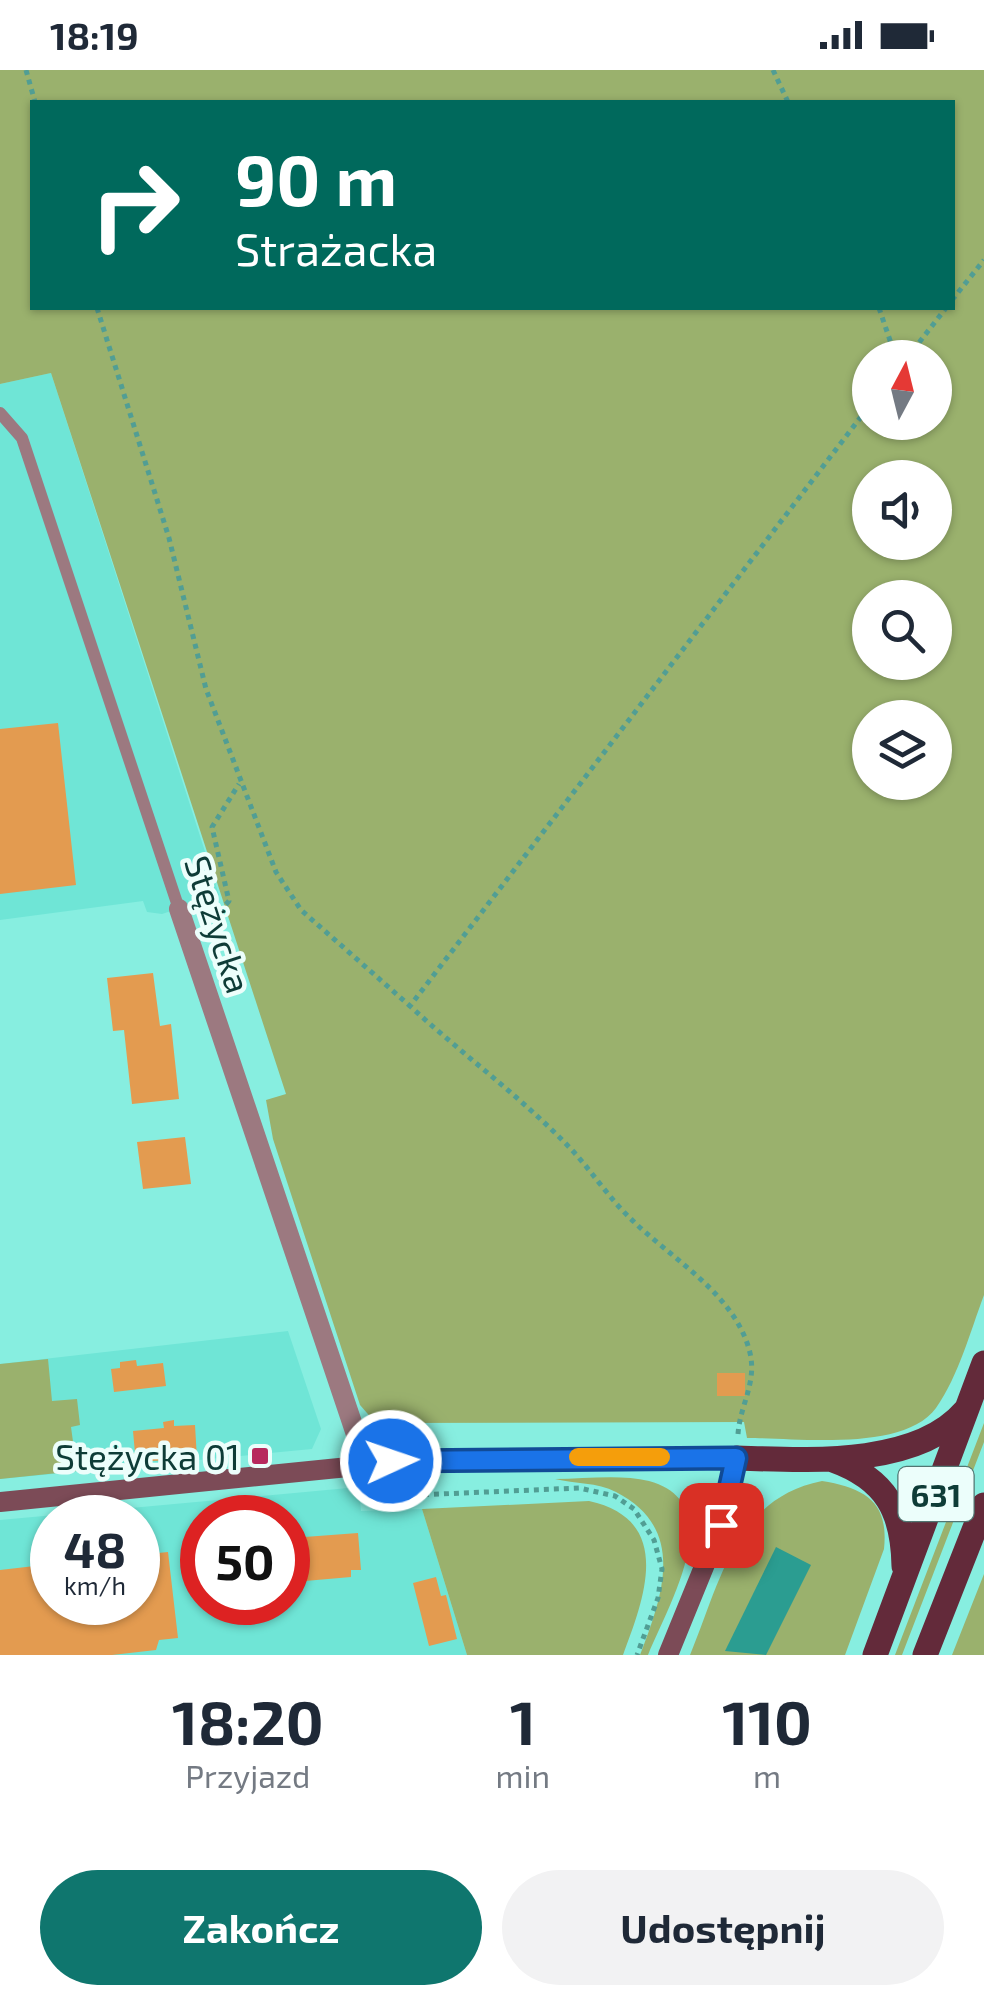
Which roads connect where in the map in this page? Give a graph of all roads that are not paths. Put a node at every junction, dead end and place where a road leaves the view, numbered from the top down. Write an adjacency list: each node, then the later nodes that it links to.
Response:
1 (0, 413): 2 (lane, Stężycka)
2 (179, 909): 7 (street, Stężycka)
3 (984, 1362): 4 (main road, 631)
4 (968, 1407): 6 (main road); 11 (main road, 631)
5 (736, 1458): 6 (main road); 7 (main road); 12 (main road)
6 (833, 1460): 11 (main road)
7 (366, 1464): 8 (main road)
8 (0, 1502)
9 (984, 1505): 10 (main road, 631)
10 (975, 1541): 14 (main road, 631)
11 (903, 1581): 13 (main road, 631)
12 (668, 1655)
13 (874, 1655)
14 (925, 1655)

